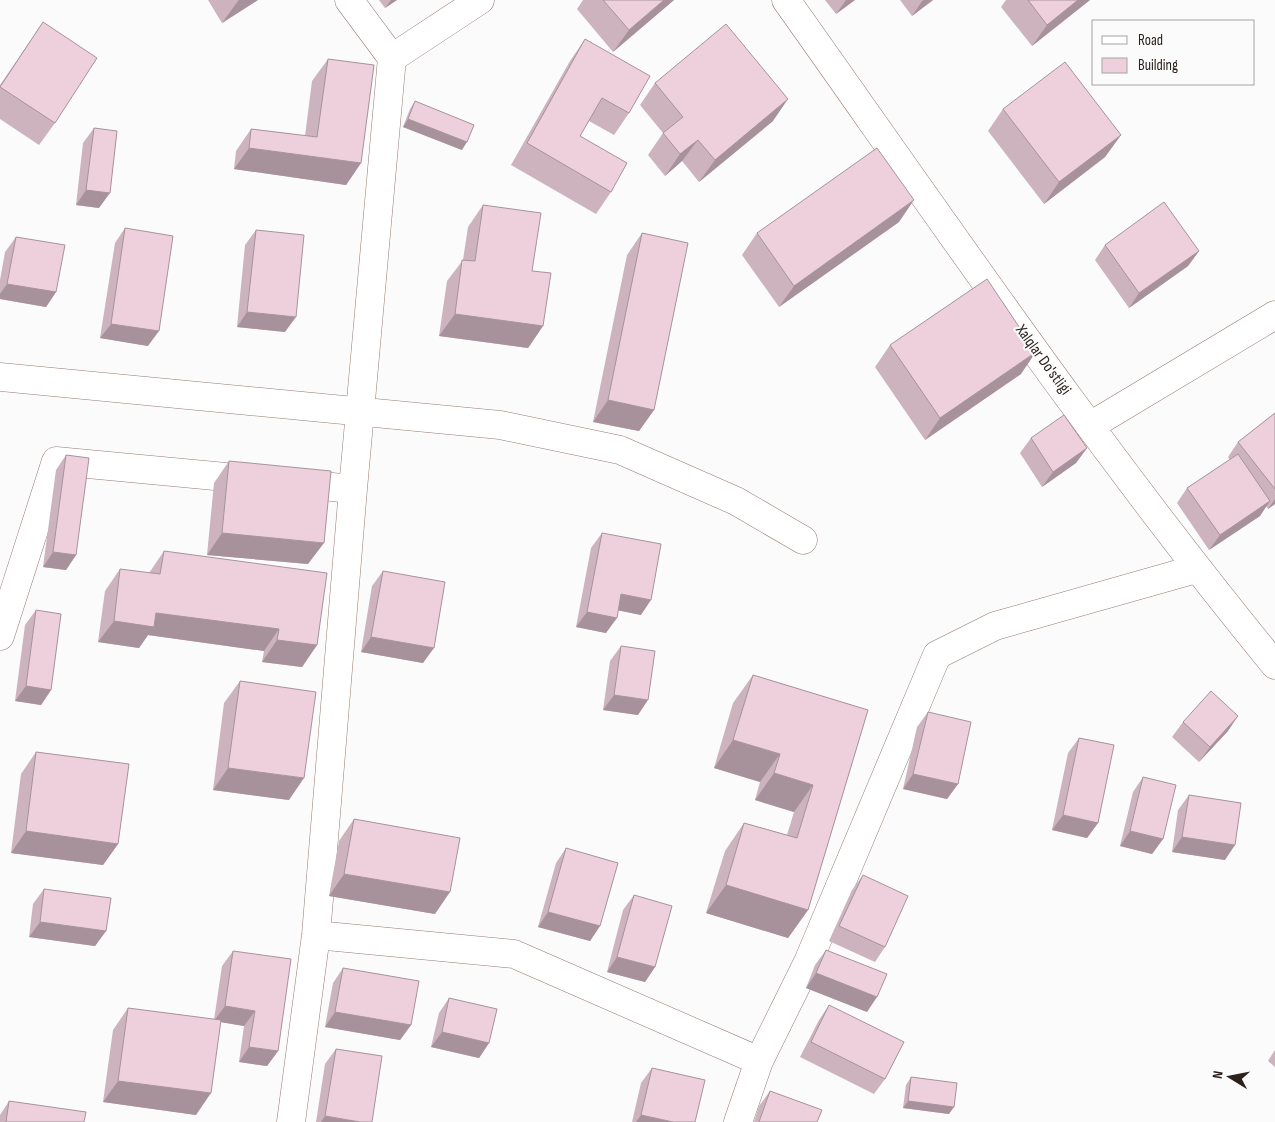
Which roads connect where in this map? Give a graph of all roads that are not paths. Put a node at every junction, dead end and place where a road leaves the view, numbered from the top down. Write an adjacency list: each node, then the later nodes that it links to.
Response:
1 (349, 0): 4 (street)
2 (480, 0): 4 (street)
3 (786, 0): 8 (street, Xalqlar Do'stligi)
4 (392, 58): 7 (street)
5 (1275, 315): 8 (street)
6 (0, 377): 7 (street)
7 (360, 412): 9 (street); 10 (street)
8 (1090, 426): 11 (street, Xalqlar Do'stligi)
9 (352, 489): 12 (street); 14 (street)
10 (803, 540)
11 (1196, 569): 13 (street, Xalqlar Do'stligi); 15 (street)
12 (0, 636)
13 (1275, 665)
14 (316, 935): 15 (street); 16 (street)
15 (759, 1061): 17 (street)
16 (291, 1122)
17 (738, 1122)

